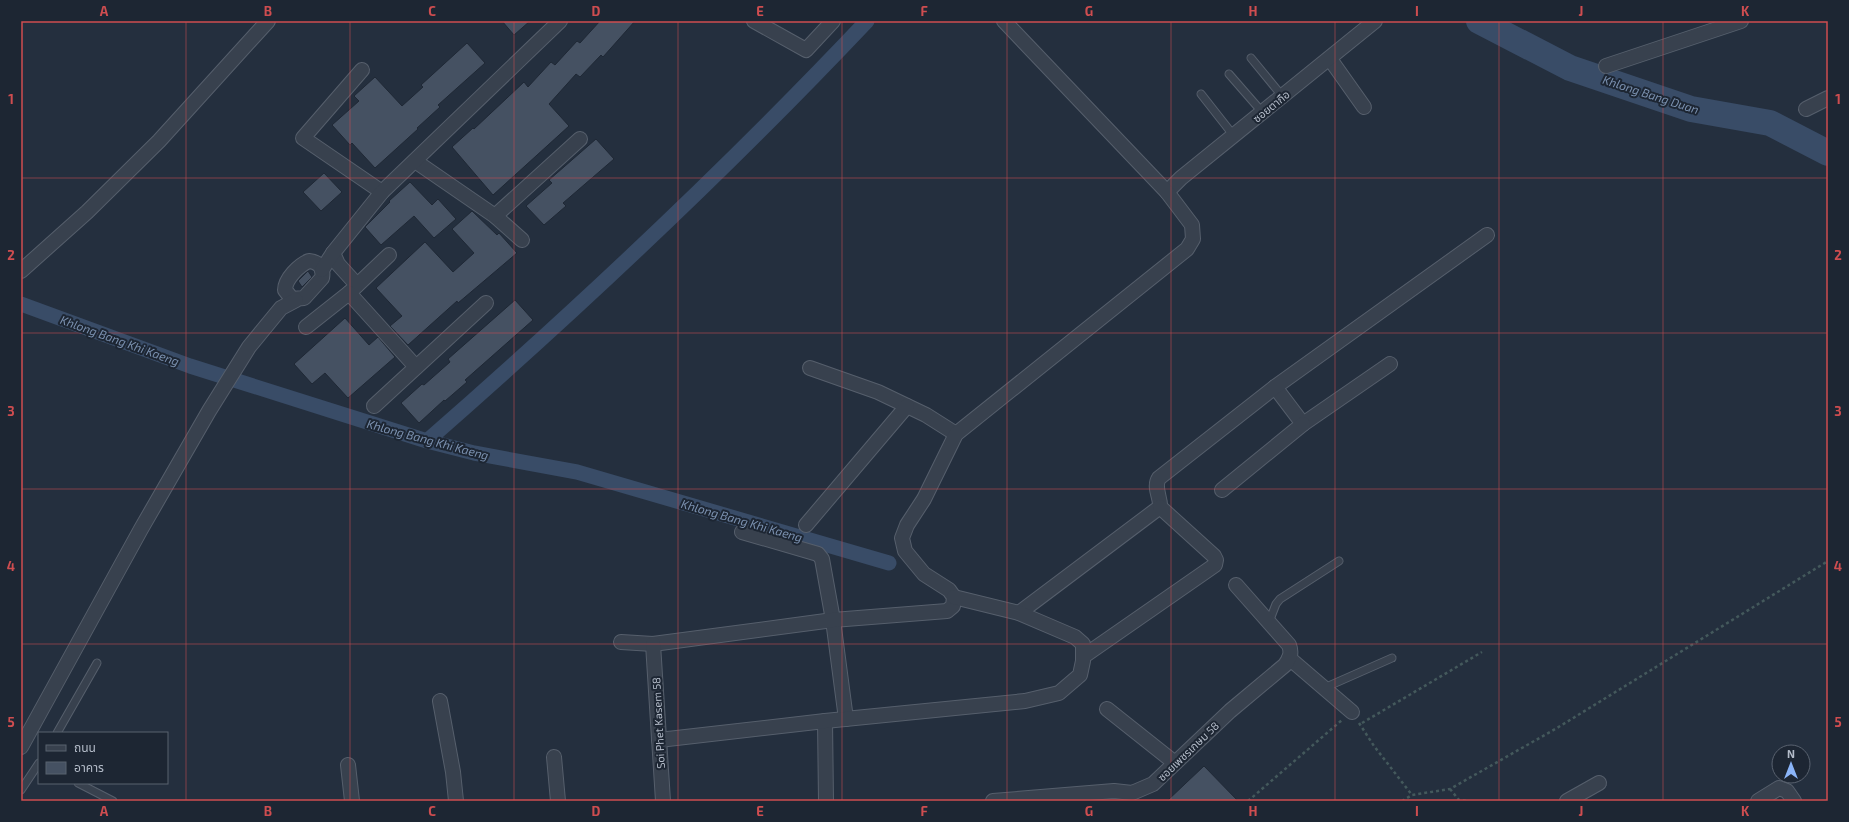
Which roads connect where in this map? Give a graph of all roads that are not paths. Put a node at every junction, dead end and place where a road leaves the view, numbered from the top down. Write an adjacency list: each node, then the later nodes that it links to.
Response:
1 (268, 21): 31 (street)
2 (560, 21): 22 (street)
3 (754, 21): 4 (street)
4 (833, 21)
5 (1004, 21): 24 (street)
6 (1376, 21): 10 (street, ซอยตากือ)
7 (1741, 21): 8 (street)
8 (1715, 25): 11 (street)
9 (1251, 58): 15 (lane)
10 (1330, 59): 15 (street, ซอยตากือ); 17 (street)
11 (1606, 66)
12 (362, 70): 23 (street)
13 (1229, 74): 19 (lane)
14 (1201, 94): 20 (lane)
15 (1283, 97): 19 (street, ซอยตากือ)
16 (1828, 98): 18 (street)
17 (1364, 107)
18 (1806, 109)
19 (1263, 113): 20 (street, ซอยตากือ)
20 (1234, 136): 24 (street, ซอยตากือ)
21 (580, 139): 25 (street)
22 (416, 161): 23 (street); 25 (street)
23 (382, 192): 28 (street)
24 (1167, 192): 45 (street)
25 (494, 216): 27 (street)
26 (1487, 234): 41 (street)
27 (522, 240)
28 (332, 255): 30 (street); 32 (street)
29 (389, 255): 32 (street)
30 (318, 266): 33 (street); 34 (street)
31 (21, 271)
32 (353, 289): 37 (street); 39 (street)
33 (285, 290): 34 (street); 36 (street)
34 (296, 300): 36 (street)
35 (486, 303): 39 (street)
36 (281, 308): 70 (street)
37 (306, 327)
38 (1390, 364): 44 (street)
39 (416, 367): 42 (street)
40 (810, 368): 43 (street)
41 (1275, 387): 44 (street); 47 (street)
42 (374, 406)
43 (907, 406): 45 (street); 48 (street)
44 (1303, 424): 46 (street)
45 (956, 434): 52 (street)
46 (1222, 490)
47 (1160, 507): 53 (street); 58 (street)
48 (806, 525)
49 (742, 532): 54 (street)
50 (1339, 561): 55 (lane)
51 (1236, 585): 55 (street)
52 (954, 597): 53 (street); 54 (street)
53 (1019, 613): 58 (street)
54 (833, 620): 57 (street); 66 (street)
55 (1269, 622): 59 (street)
56 (621, 642): 57 (street)
57 (653, 644): 69 (street, Soi Phet Kasem 58)
58 (1084, 656): 66 (street)
59 (1290, 658): 62 (street); 72 (street, ซอยเพชรเกษม 58)
60 (1392, 658): 62 (lane)
61 (98, 663): 68 (lane)
62 (1324, 688): 65 (street)
63 (440, 700): 81 (street)
64 (1107, 709): 72 (street)
65 (1352, 712)
66 (846, 719): 67 (street)
67 (825, 720): 69 (street); 84 (street)
68 (58, 732)
69 (659, 740): 83 (street, Soi Phet Kasem 58)
70 (21, 747)
71 (554, 757): 82 (street)
72 (1175, 763): 78 (street, ซอยเพชรเกษม 58)
73 (38, 764): 77 (lane)
74 (348, 766): 80 (street)
75 (1599, 783): 86 (street)
76 (80, 784): 79 (lane)
77 (21, 790)
78 (1136, 797): 85 (street, ซอยเพชรเกษม 58)
79 (113, 801)
80 (352, 801)
81 (456, 801)
82 (558, 801)
83 (663, 801)
84 (826, 801)
85 (993, 801)
86 (1567, 801)
87 (1758, 801): 88 (street)
88 (1794, 801)

